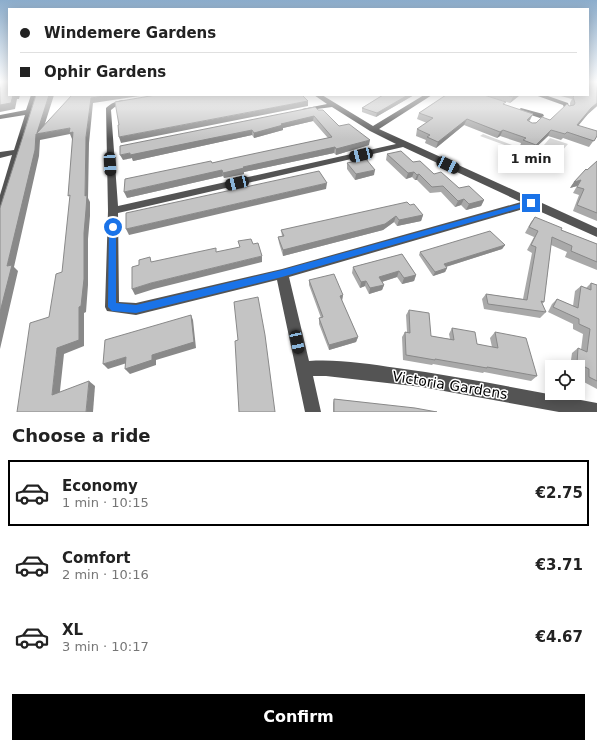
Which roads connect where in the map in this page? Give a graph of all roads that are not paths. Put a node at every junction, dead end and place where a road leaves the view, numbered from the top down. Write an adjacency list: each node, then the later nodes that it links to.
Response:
1 (32, 101): 9 (street)
2 (132, 101): 20 (street)
3 (326, 101): 6 (street)
4 (419, 101): 13 (street)
5 (560, 101): 8 (street)
6 (332, 105): 10 (street); 13 (street)
7 (513, 108): 11 (street)
8 (567, 109)
9 (29, 112): 12 (street); 15 (street)
10 (293, 112)
11 (539, 117)
12 (0, 118)
13 (373, 129): 14 (street)
14 (403, 144): 18 (street); 20 (street)
15 (18, 152): 16 (street); 17 (street)
16 (0, 155)
17 (4, 185): 19 (street)
18 (531, 203): 21 (street); 22 (street)
19 (0, 211)
20 (113, 211): 22 (street)
21 (597, 233)
22 (282, 274): 23 (street)
23 (303, 369): 24 (street, Victoria Gardens); 25 (street)
24 (597, 411)
25 (313, 412)

